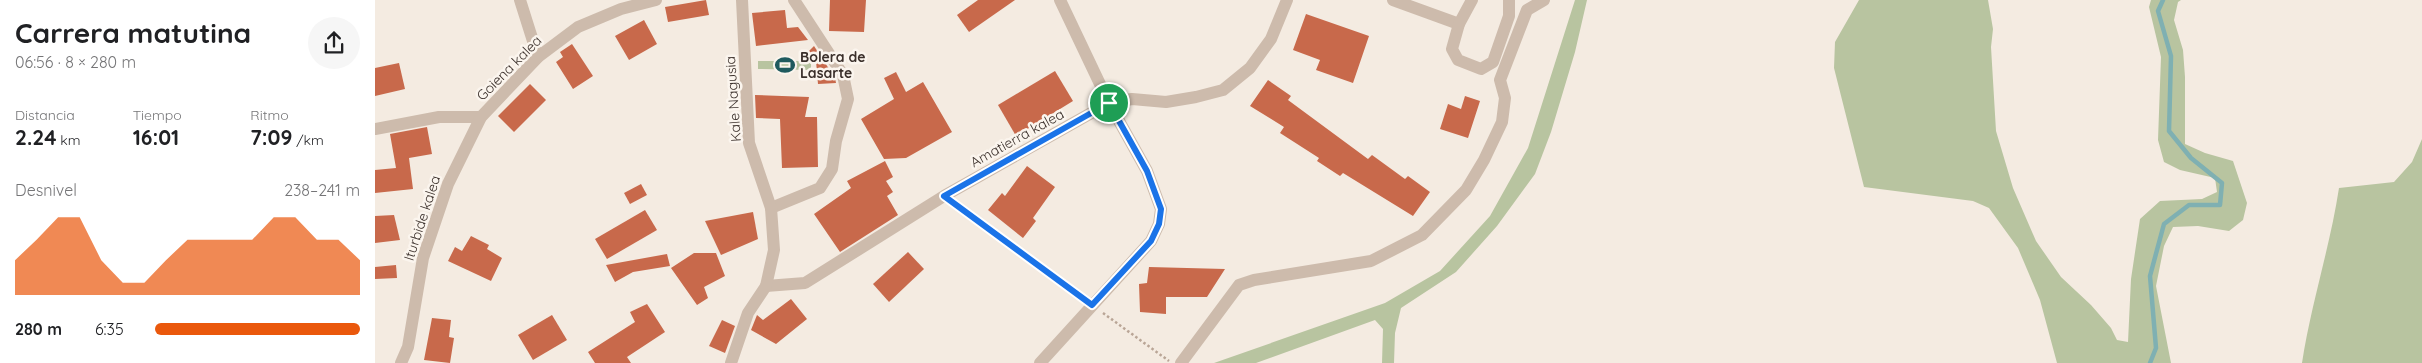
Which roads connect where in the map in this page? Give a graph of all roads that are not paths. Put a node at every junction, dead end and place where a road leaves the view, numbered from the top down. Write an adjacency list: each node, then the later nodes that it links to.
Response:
1 (520, 0): 12 (street)
2 (656, 0): 12 (street, Goiena kalea)
3 (742, 0): 16 (street, Kale Nagusia)
4 (794, 0): 16 (street)
5 (1060, 0): 13 (street)
6 (1287, 0): 13 (street, Amatierra kalea)
7 (1393, 0): 11 (street)
8 (1472, 0): 11 (street)
9 (1509, 0): 11 (street)
10 (1543, 0): 21 (street)
11 (1459, 24)
12 (538, 56): 14 (street, Goiena kalea)
13 (1109, 103): 17 (street, Amatierra kalea); 20 (street)
14 (481, 117): 15 (street, Goiena kalea); 18 (street, Iturbide kalea)
15 (375, 128)
16 (771, 208): 17 (street, Kale Nagusia)
17 (766, 286): 19 (street, Kale Nagusia)
18 (401, 363)
19 (731, 363)
20 (1039, 363)
21 (1181, 363)

